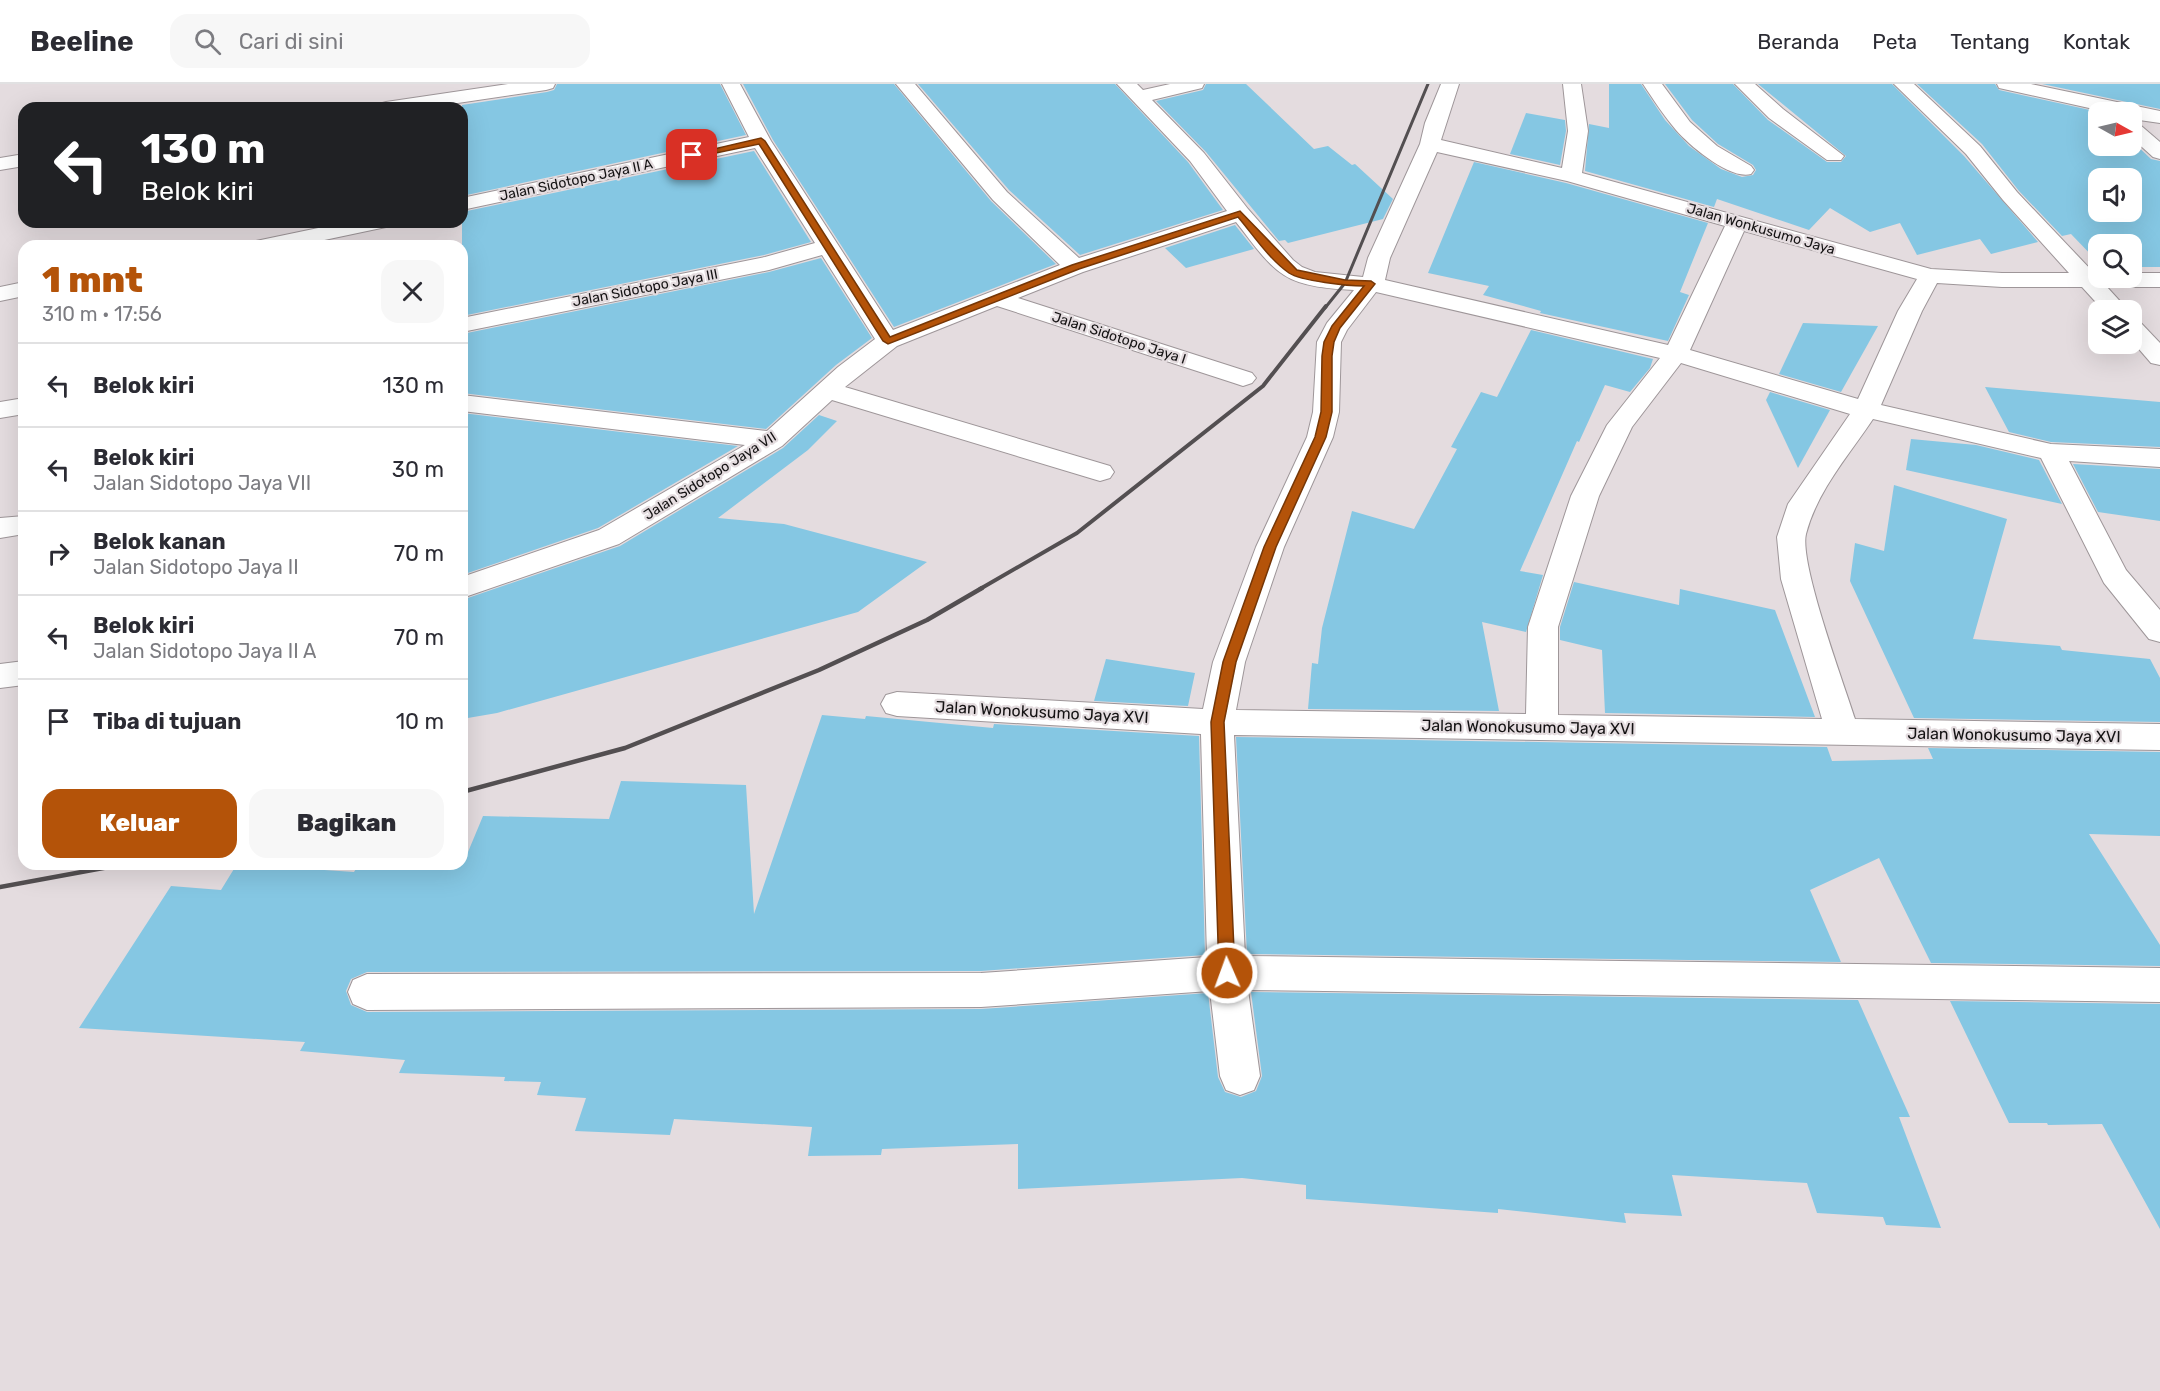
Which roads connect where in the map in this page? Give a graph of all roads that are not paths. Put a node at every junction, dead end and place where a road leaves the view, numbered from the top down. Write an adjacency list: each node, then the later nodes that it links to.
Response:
1 (546, 84): 12 (street)
2 (731, 84): 17 (street)
3 (905, 84): 31 (street)
4 (1195, 84): 11 (street)
5 (1450, 84): 18 (street)
6 (1572, 84): 24 (street)
7 (1652, 84): 23 (street)
8 (1744, 84): 20 (street)
9 (1903, 84): 33 (street)
10 (2006, 84): 13 (street)
11 (1132, 91): 26 (street)
12 (426, 102)
13 (2088, 104)
14 (2142, 115): 15 (street)
15 (2160, 117)
16 (2142, 137): 19 (street)
17 (761, 141): 25 (street, Jalan Sidotopo Jaya II A); 30 (street)
18 (1430, 144): 24 (street, Jalan Wonkusumo Jaya); 36 (street)
19 (2160, 153)
20 (1834, 156)
21 (18, 161): 22 (street)
22 (0, 164)
23 (1744, 170)
24 (1571, 176): 27 (street, Jalan Wonkusumo Jaya)
25 (468, 203)
26 (1240, 214): 31 (street, Jalan Sidotopo Jaya VII); 36 (street)
27 (1737, 223): 32 (street, Jalan Wonkusumo Jaya); 45 (street)
28 (350, 228): 29 (street)
29 (292, 240)
30 (828, 246): 42 (street, Jalan Sidotopo Jaya III); 44 (street)
31 (1075, 267): 40 (street, Jalan Sidotopo Jaya VII)
32 (1930, 276): 33 (street, Jalan Wonkusumo Jaya); 52 (street)
33 (2088, 280)
34 (2142, 280): 35 (street, Jalan Wonkusumo Jaya)
35 (2160, 280)
36 (1358, 283): 45 (street); 64 (street)
37 (2095, 288): 41 (street)
38 (18, 290): 39 (street)
39 (0, 294)
40 (994, 298): 44 (street, Jalan Sidotopo Jaya VII); 47 (street, Jalan Sidotopo Jaya I)
41 (2107, 300)
42 (468, 324)
43 (2142, 338): 46 (street)
44 (888, 341): 48 (street, Jalan Sidotopo Jaya VII)
45 (1676, 354): 52 (street); 65 (street)
46 (2160, 358)
47 (1243, 378)
48 (827, 390): 53 (street, Jalan Sidotopo Jaya VII); 56 (street)
49 (468, 404): 53 (street)
50 (18, 407): 51 (street)
51 (0, 410)
52 (1866, 410): 54 (street); 66 (street)
53 (773, 440): 59 (street, Jalan Sidotopo Jaya VII)
54 (2051, 452): 55 (street); 60 (street)
55 (2160, 458)
56 (1100, 472)
57 (18, 526): 58 (street)
58 (0, 528)
59 (468, 586)
60 (2160, 631)
61 (18, 674): 62 (street)
62 (0, 676)
63 (897, 704): 64 (street, Jalan Wonokusumo Jaya XVI)
64 (1217, 722): 65 (street, Jalan Wonokusumo Jaya XVI); 68 (street)
65 (1542, 728): 66 (street, Jalan Wonokusumo Jaya XVI)
66 (1842, 732): 67 (street, Jalan Wonokusumo Jaya XVI)
67 (2160, 737)
68 (1227, 973): 69 (street); 70 (street); 71 (street)
69 (2160, 985)
70 (367, 992)
71 (1240, 1076)

